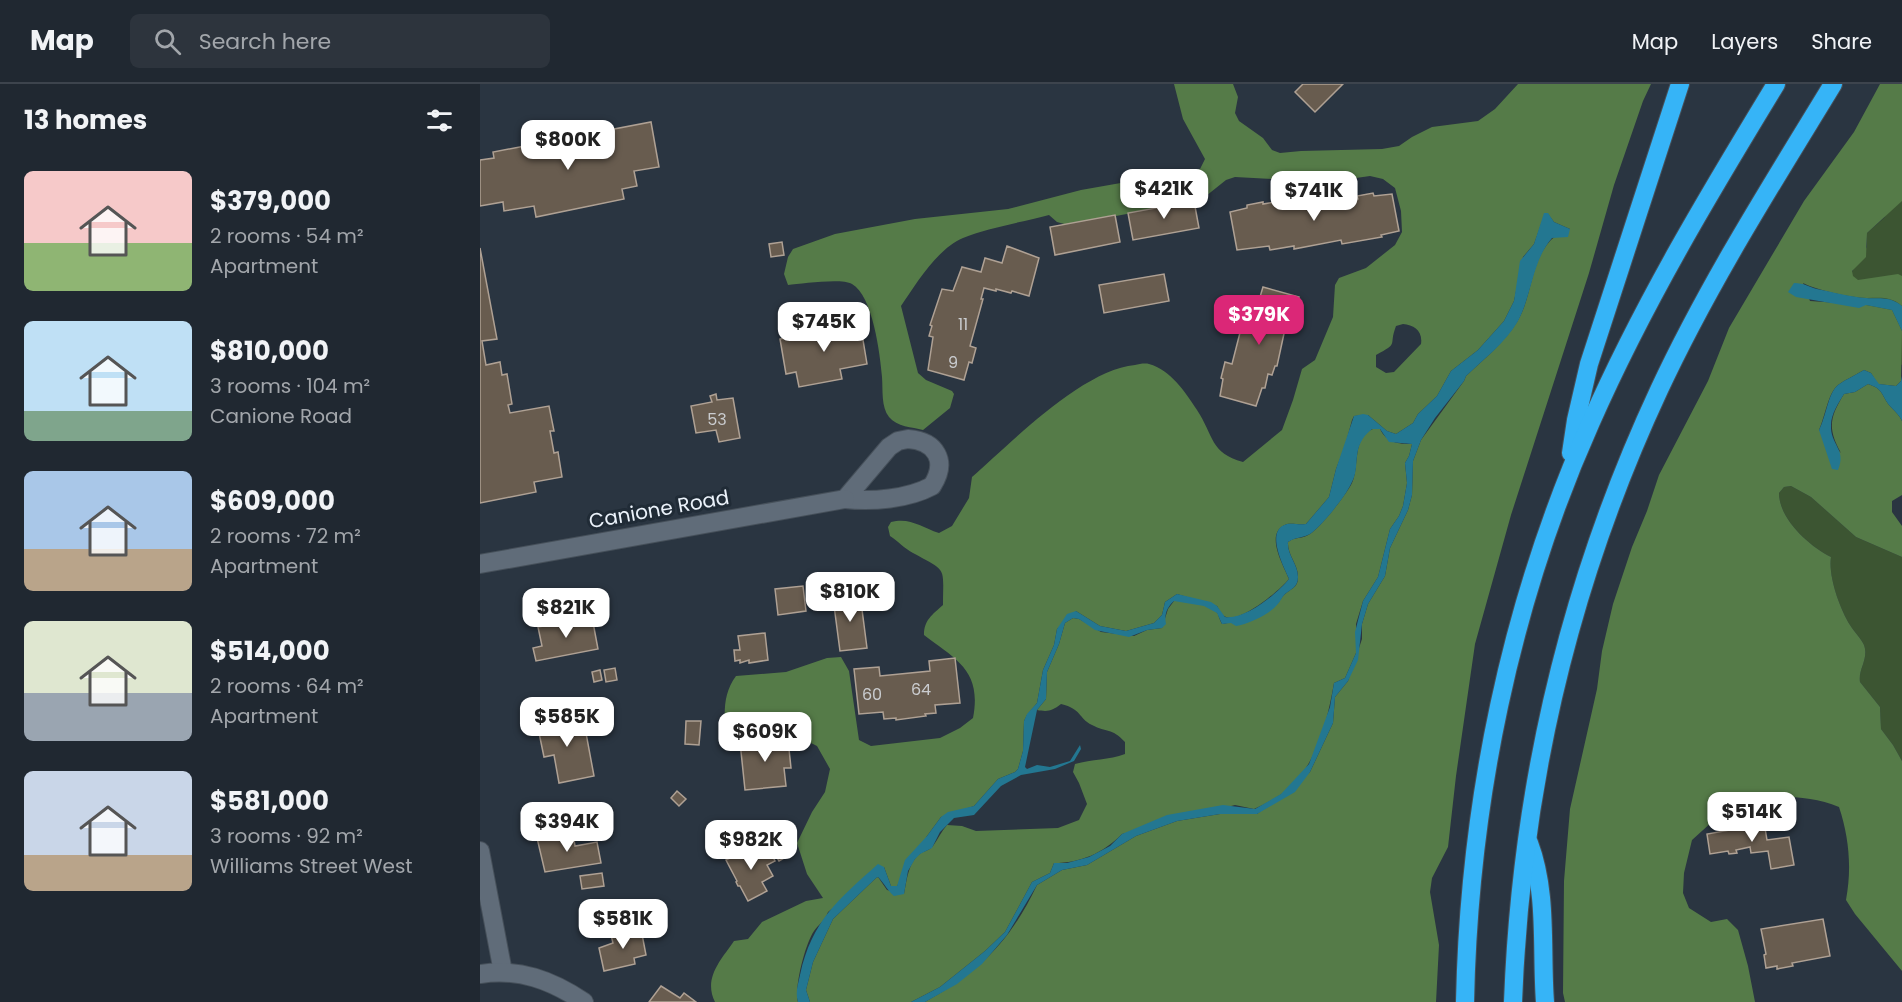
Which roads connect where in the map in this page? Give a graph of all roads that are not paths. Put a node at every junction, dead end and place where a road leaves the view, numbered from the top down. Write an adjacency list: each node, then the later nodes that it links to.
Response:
1 (1680, 84): 4 (highway)
2 (1776, 84): 4 (highway)
3 (1833, 84): 7 (highway)
4 (1569, 476): 12 (highway)
5 (845, 499): 5 (street, Canione Road); 6 (street, Canione Road)
6 (480, 564)
7 (1527, 836): 13 (highway); 14 (highway)
8 (480, 851): 9 (street)
9 (503, 972): 10 (street); 11 (street)
10 (480, 974)
11 (584, 1002)
12 (1465, 1002)
13 (1513, 1002)
14 (1545, 1002)

